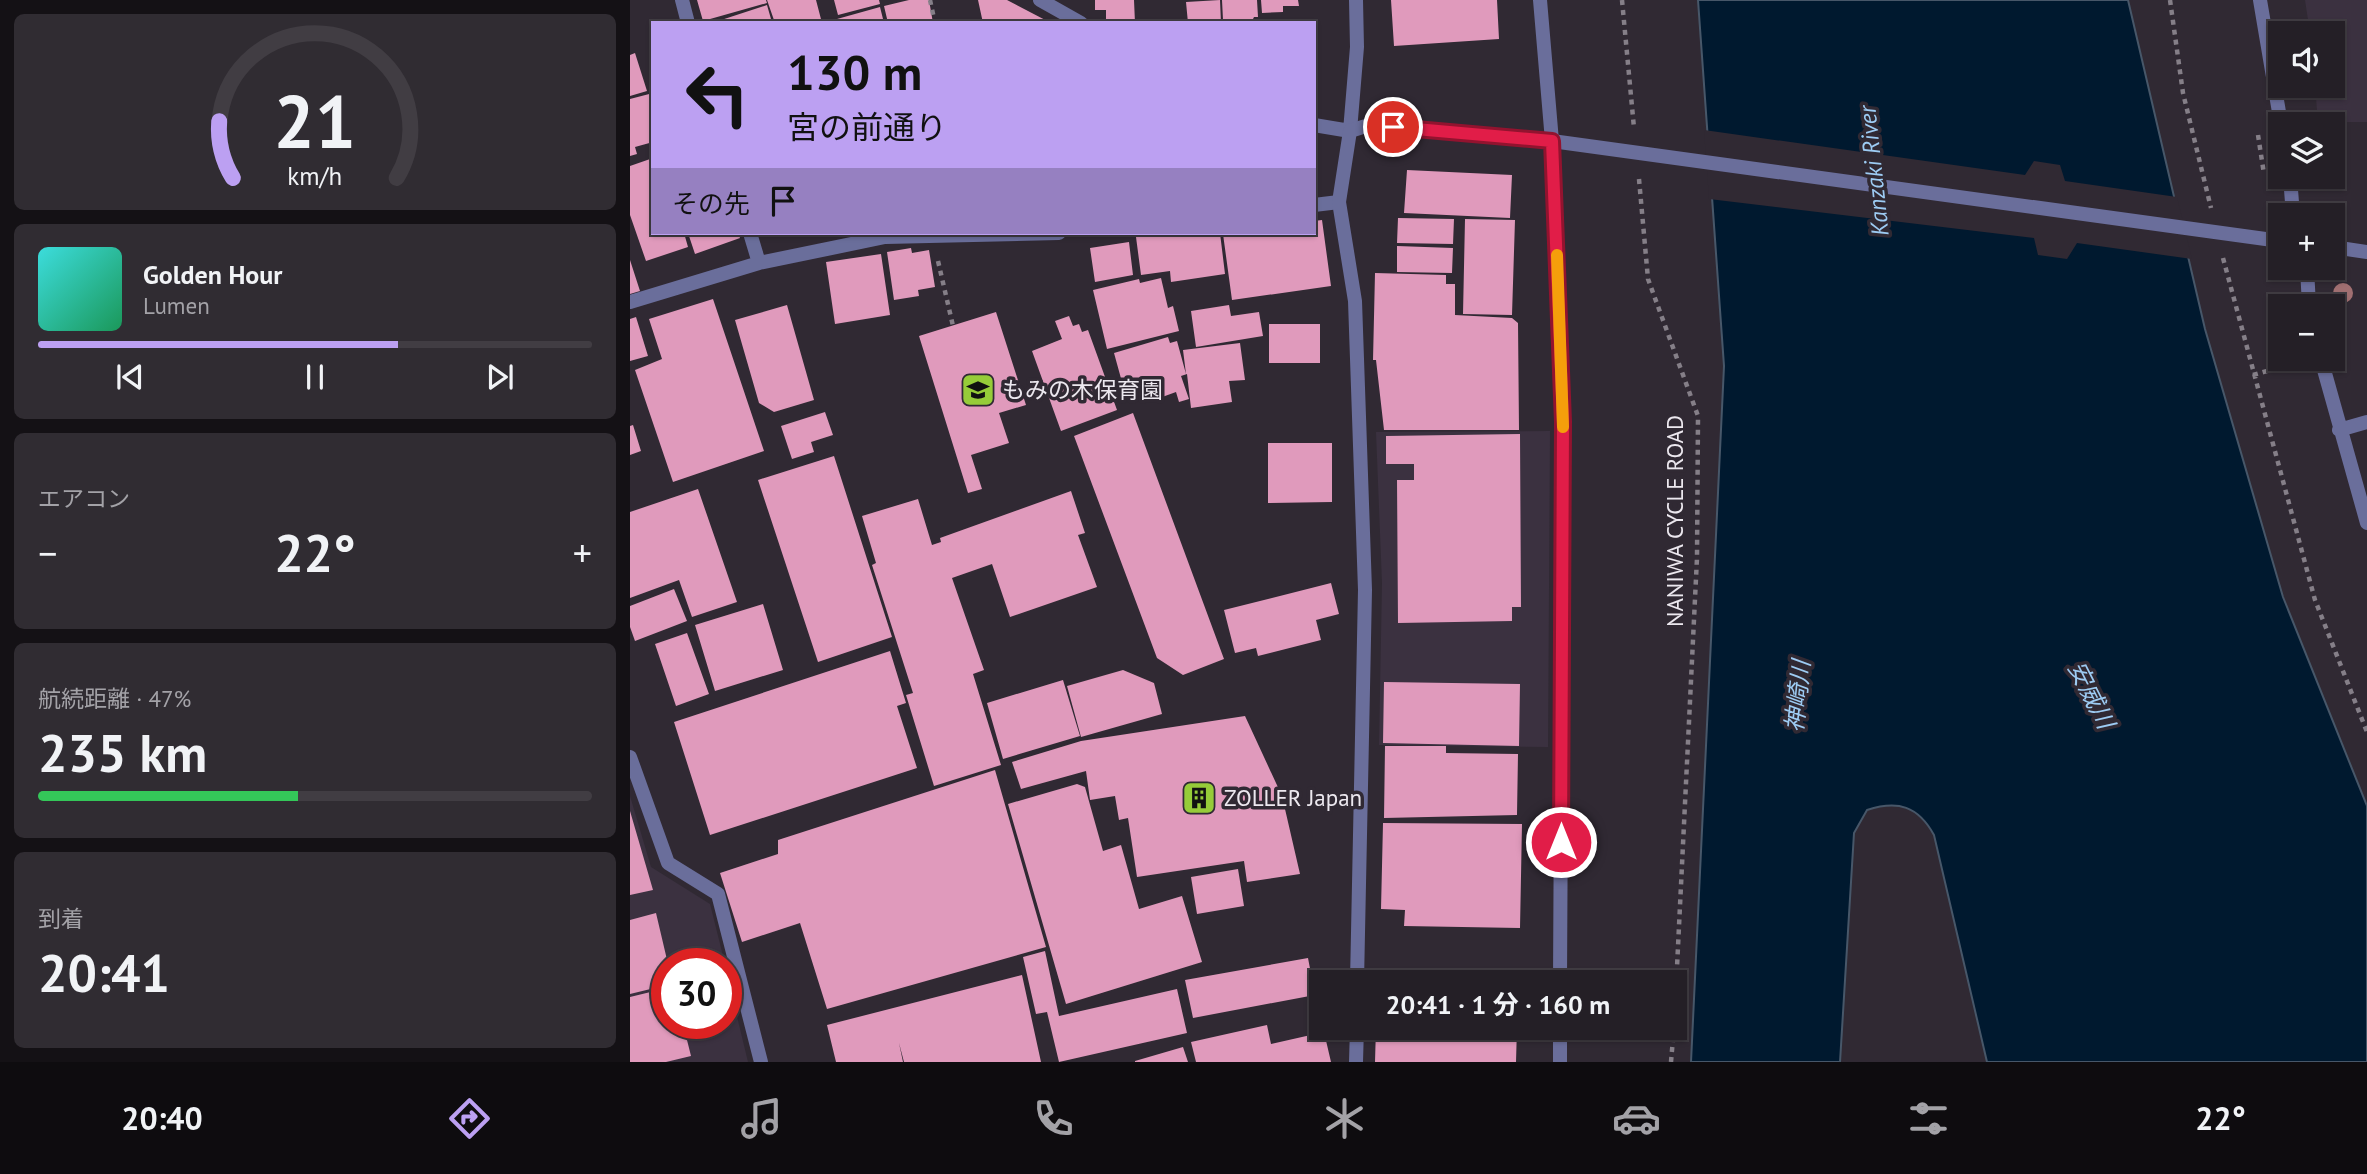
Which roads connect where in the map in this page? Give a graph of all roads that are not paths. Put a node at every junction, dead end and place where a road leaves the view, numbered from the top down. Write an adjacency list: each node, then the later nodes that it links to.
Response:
1 (682, 0): 8 (street)
2 (1040, 0): 7 (street)
3 (1072, 0): 7 (street)
4 (1356, 0): 11 (street)
5 (1540, 0): 12 (street)
6 (2260, 0): 9 (street)
7 (1076, 20)
8 (687, 21)
9 (2279, 112)
10 (1316, 125): 11 (street)
11 (1350, 131): 12 (street); 13 (street)
12 (1552, 141): 17 (street); 28 (street)
13 (1339, 202): 14 (street); 27 (street)
14 (1316, 205)
15 (751, 235): 20 (street)
16 (975, 235): 20 (street)
17 (2268, 239)
18 (2345, 249): 19 (street)
19 (2367, 252)
20 (759, 263): 21 (street)
21 (630, 302)
22 (2324, 371): 24 (street)
23 (2367, 422): 24 (street)
24 (2339, 430): 25 (street)
25 (2367, 523)
26 (630, 757): 31 (street)
27 (1357, 970)
28 (1560, 970)
29 (1357, 1040): 32 (street)
30 (1560, 1040): 33 (street)
31 (761, 1062)
32 (1356, 1062)
33 (1560, 1062)

